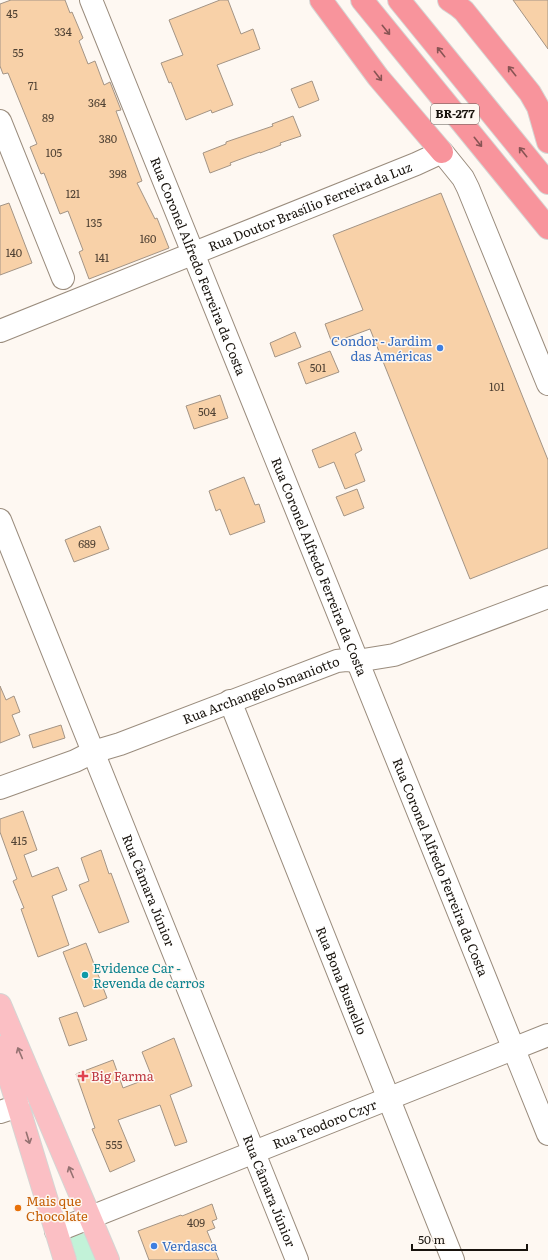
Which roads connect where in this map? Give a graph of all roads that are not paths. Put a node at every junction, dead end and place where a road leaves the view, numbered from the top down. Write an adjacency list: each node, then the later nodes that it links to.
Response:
1 (91, 0): 12 (street, Rua Coronel Alfredo Ferreira da Costa)
2 (322, 0): 9 (highway, one-way to 9)
3 (362, 0): 11 (highway, BR-277, one-way to 11)
4 (399, 0): 10 (highway, BR-277, one-way to 4)
5 (449, 0): 6 (highway, one-way to 5)
6 (539, 97): 8 (highway)
7 (0, 121): 13 (street)
8 (548, 142)
9 (442, 152): 12 (street, Rua Doutor Brasílio Ferreira da Luz); 15 (street)
10 (548, 183)
11 (548, 228)
12 (193, 254): 14 (street, Rua Doutor Brasílio Ferreira da Luz); 18 (street, Rua Coronel Alfredo Ferreira da Costa)
13 (63, 278)
14 (0, 331)
15 (548, 384)
16 (0, 520): 20 (street, Rua Câmara Júnior)
17 (548, 597): 18 (street, Rua Archangelo Smaniotto)
18 (357, 661): 19 (street, Rua Archangelo Smaniotto); 25 (street, Rua Coronel Alfredo Ferreira da Costa)
19 (230, 701): 20 (street, Rua Archangelo Smaniotto); 26 (street, Rua Bona Busnello)
20 (93, 752): 21 (street, Rua Archangelo Smaniotto); 29 (street, Rua Câmara Júnior)
21 (0, 788)
22 (0, 1005): 30 (main road, one-way to 22)
23 (548, 1035): 25 (street, Rua Teodoro Czyr)
24 (0, 1047): 27 (main road)
25 (514, 1049): 26 (street, Rua Teodoro Czyr); 28 (street, Rua Coronel Alfredo Ferreira da Costa)
26 (389, 1098): 29 (street, Rua Teodoro Czyr); 35 (street, Rua Bona Busnello)
27 (9, 1109): 31 (main road, one-way to 31)
28 (548, 1134)
29 (254, 1152): 30 (street, Rua Teodoro Czyr); 34 (street, Rua Câmara Júnior)
30 (91, 1217): 31 (street, Rua Teodoro Czyr); 33 (main road)
31 (56, 1231): 32 (main road)
32 (65, 1260)
33 (108, 1260)
34 (297, 1260)
35 (453, 1260)

